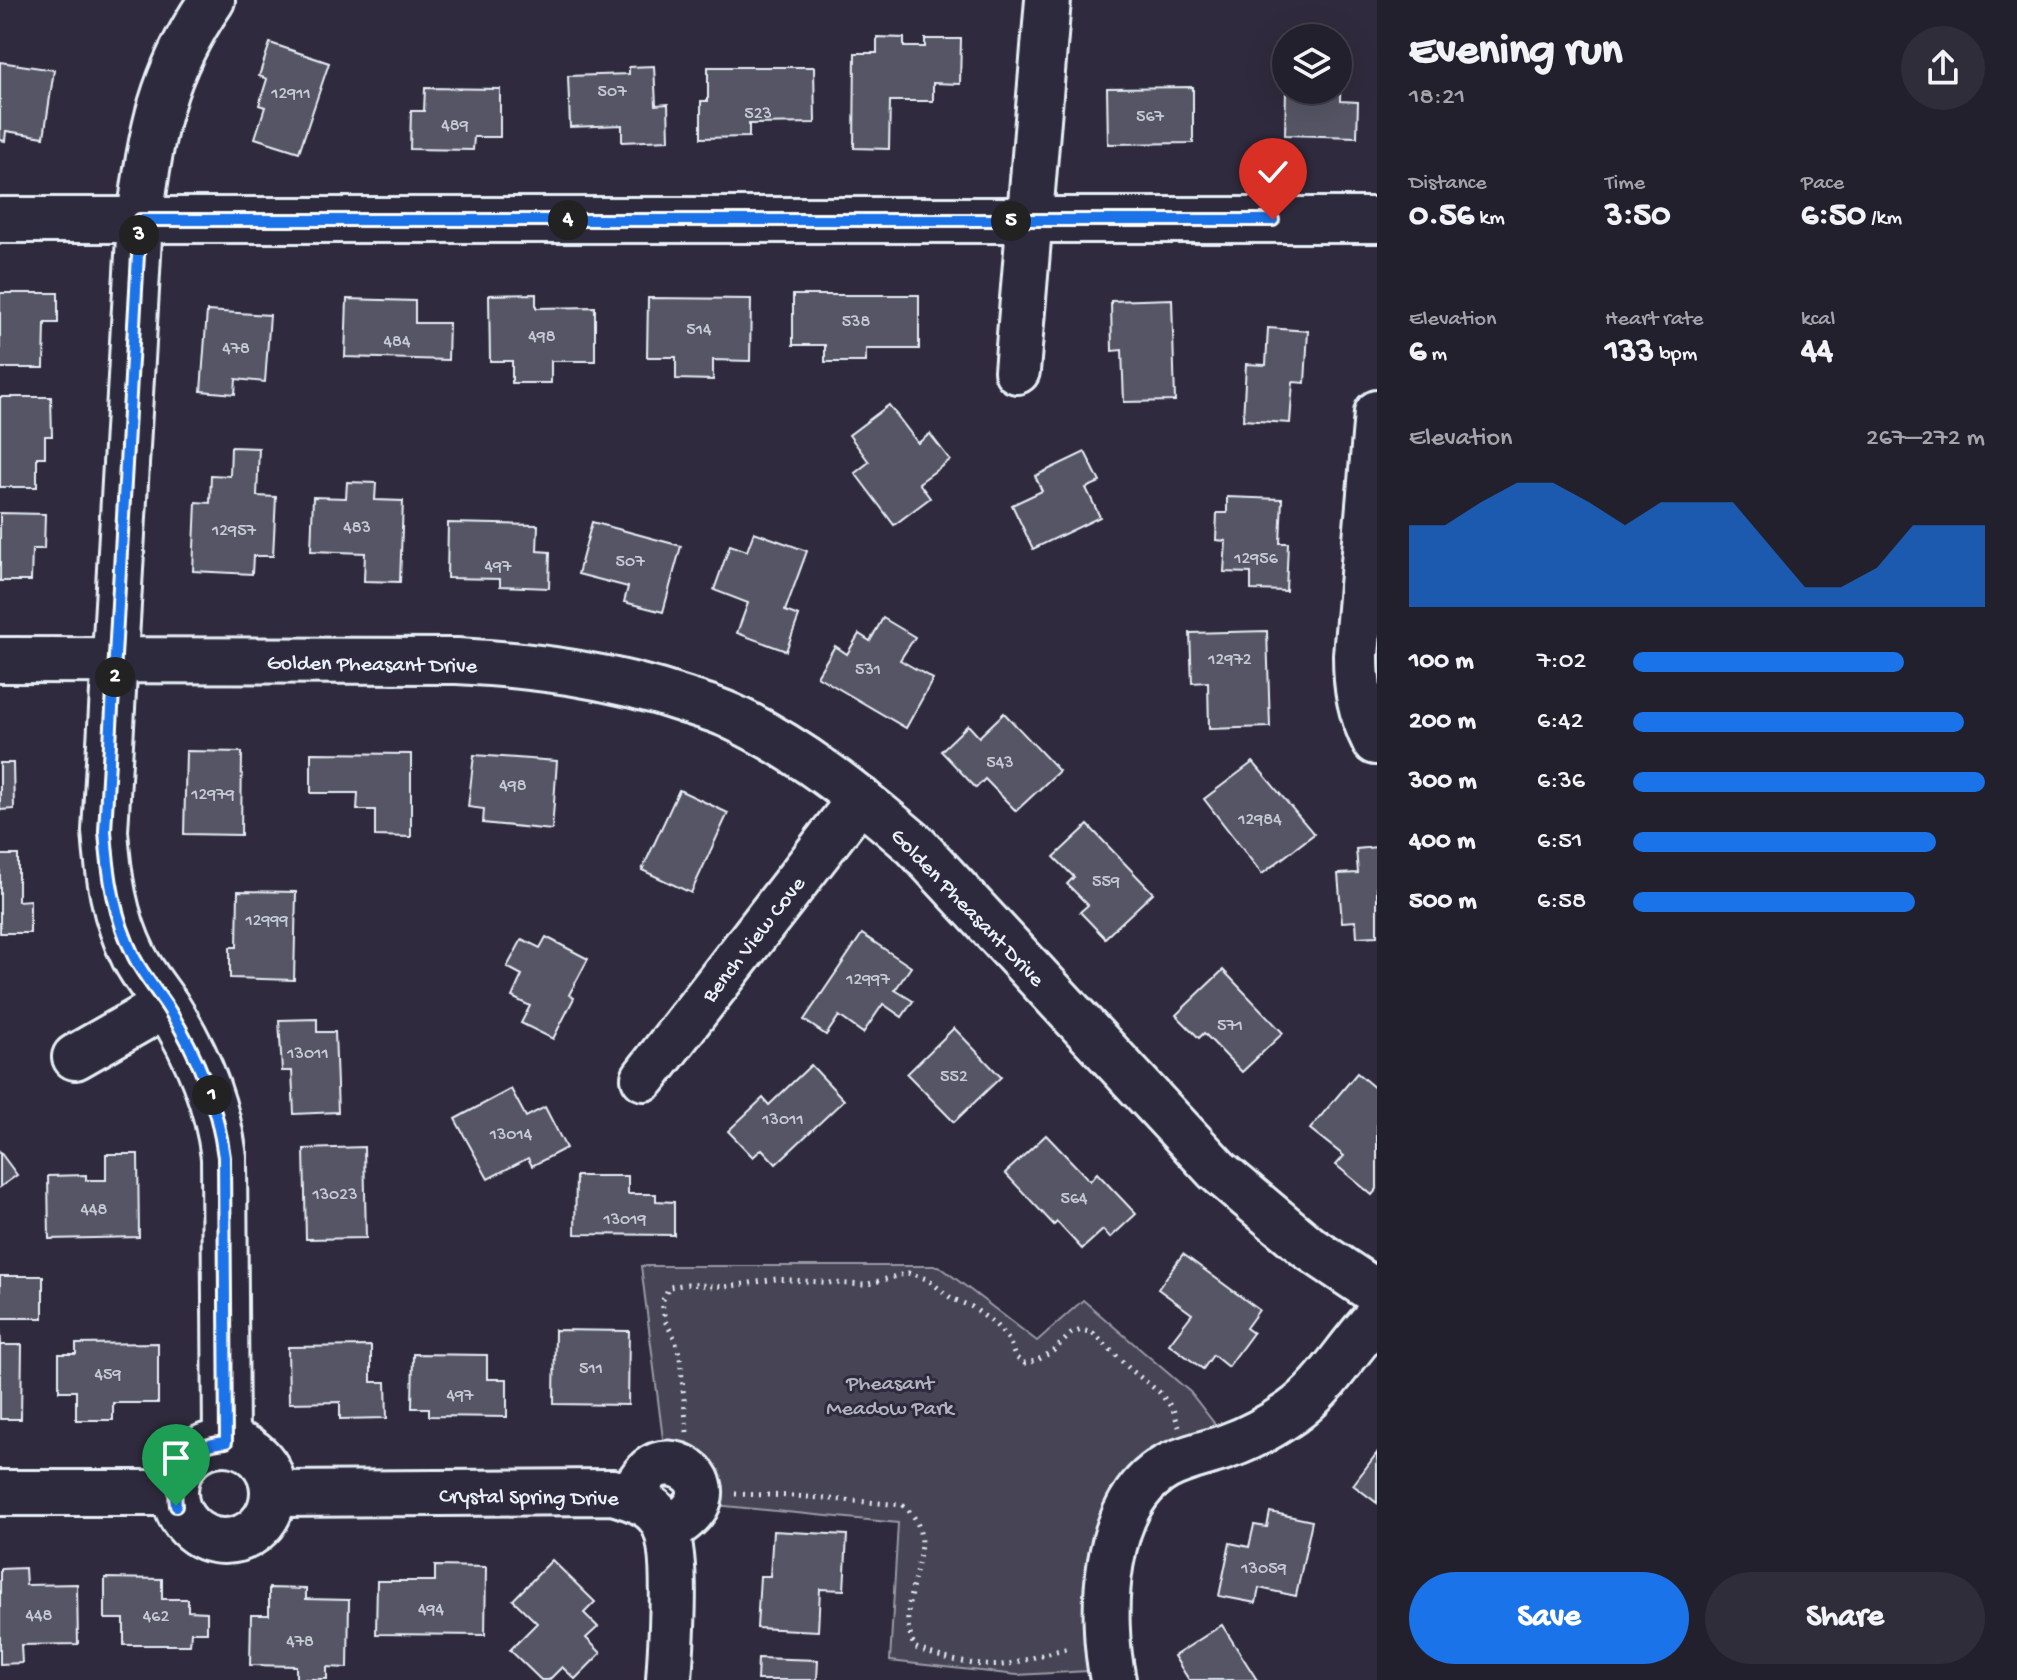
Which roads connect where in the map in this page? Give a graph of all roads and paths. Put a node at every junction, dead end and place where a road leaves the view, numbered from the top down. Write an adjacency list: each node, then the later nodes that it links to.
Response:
1 (212, 0): 4 (street)
2 (1048, 0): 6 (street)
3 (0, 220): 4 (street)
4 (140, 220): 6 (street); 10 (street)
5 (1377, 220): 6 (street)
6 (1030, 221): 7 (street)
7 (1017, 371)
8 (1377, 413): 11 (street)
9 (0, 660): 10 (street, Golden Pheasant Drive)
10 (116, 660): 12 (street, Golden Pheasant Drive); 13 (street)
11 (1375, 742)
12 (860, 799): 15 (street, Bench View Cove); 16 (street, Golden Pheasant Drive)
13 (166, 1005): 14 (street); 20 (street)
14 (75, 1057)
15 (644, 1078)
16 (1377, 1293)
17 (1377, 1317): 27 (street)
18 (1180, 1428): 19 (path)
19 (687, 1432)
20 (226, 1442): 22 (street); 23 (street)
21 (0, 1493): 22 (street)
22 (175, 1493): 23 (street)
23 (274, 1494): 26 (street, Crystal Spring Drive)
24 (734, 1494): 25 (path)
25 (1071, 1648)
26 (669, 1680)
27 (1113, 1680)

